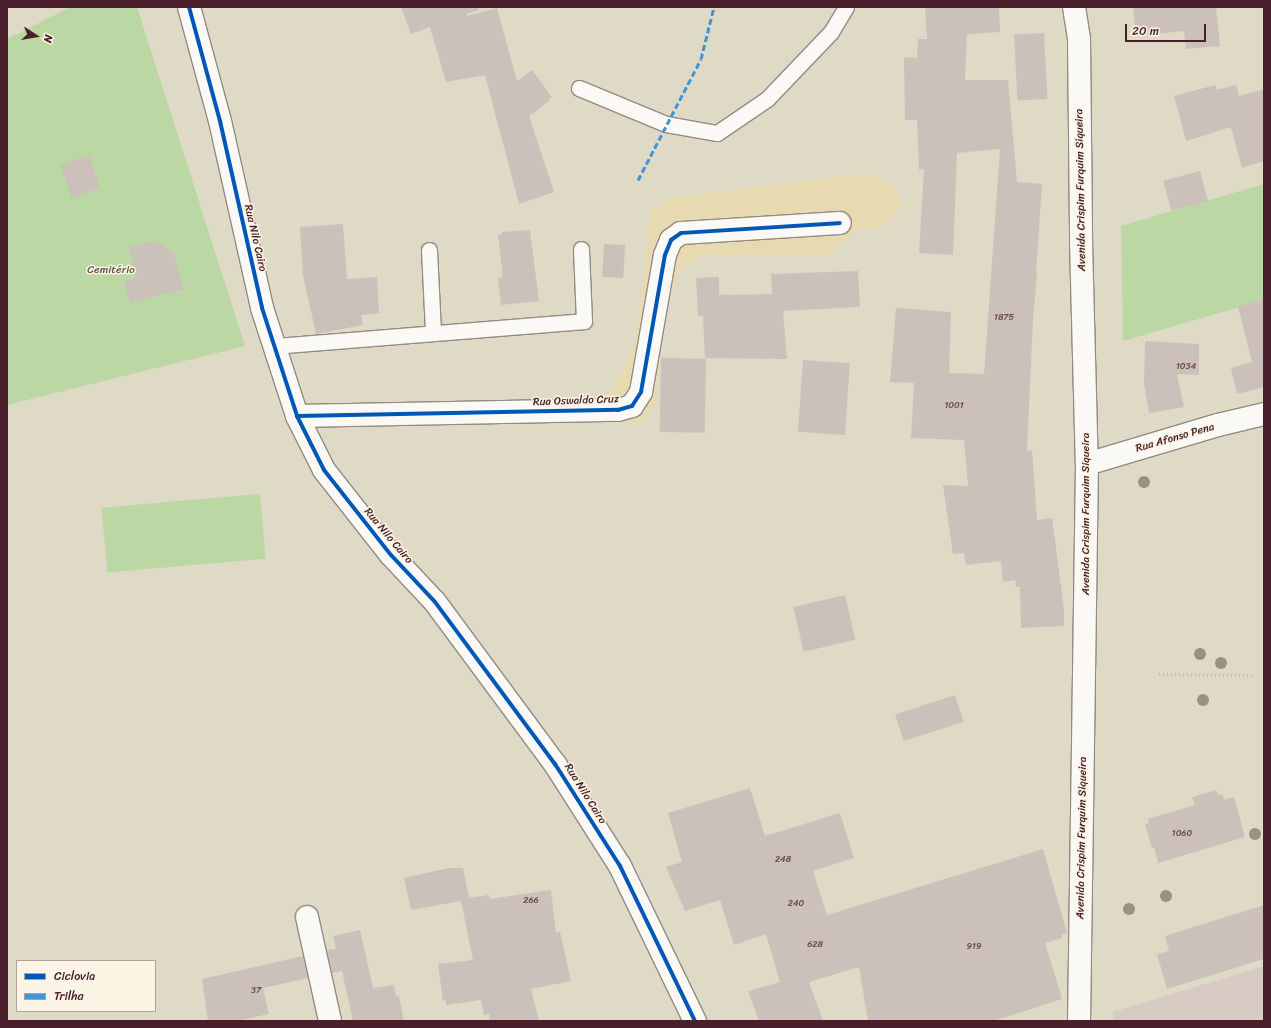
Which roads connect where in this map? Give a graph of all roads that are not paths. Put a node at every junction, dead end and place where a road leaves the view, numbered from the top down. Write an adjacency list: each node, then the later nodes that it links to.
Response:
1 (189, 7): 9 (street, Rua Nilo Cairo)
2 (846, 7): 4 (lane)
3 (1074, 7): 12 (street, Avenida Crispim Furquim Siqueira)
4 (578, 88)
5 (840, 223): 11 (street, Rua Oswaldo Cruz)
6 (581, 249): 8 (lane)
7 (429, 250): 8 (lane)
8 (433, 333): 9 (lane)
9 (274, 346): 11 (street, Rua Nilo Cairo)
10 (1264, 414): 12 (street, Rua Afonso Pena)
11 (297, 416): 15 (street, Rua Nilo Cairo)
12 (1087, 464): 16 (street, Avenida Crispim Furquim Siqueira)
13 (307, 917): 14 (street)
14 (330, 1021)
15 (695, 1021)
16 (1079, 1021)

